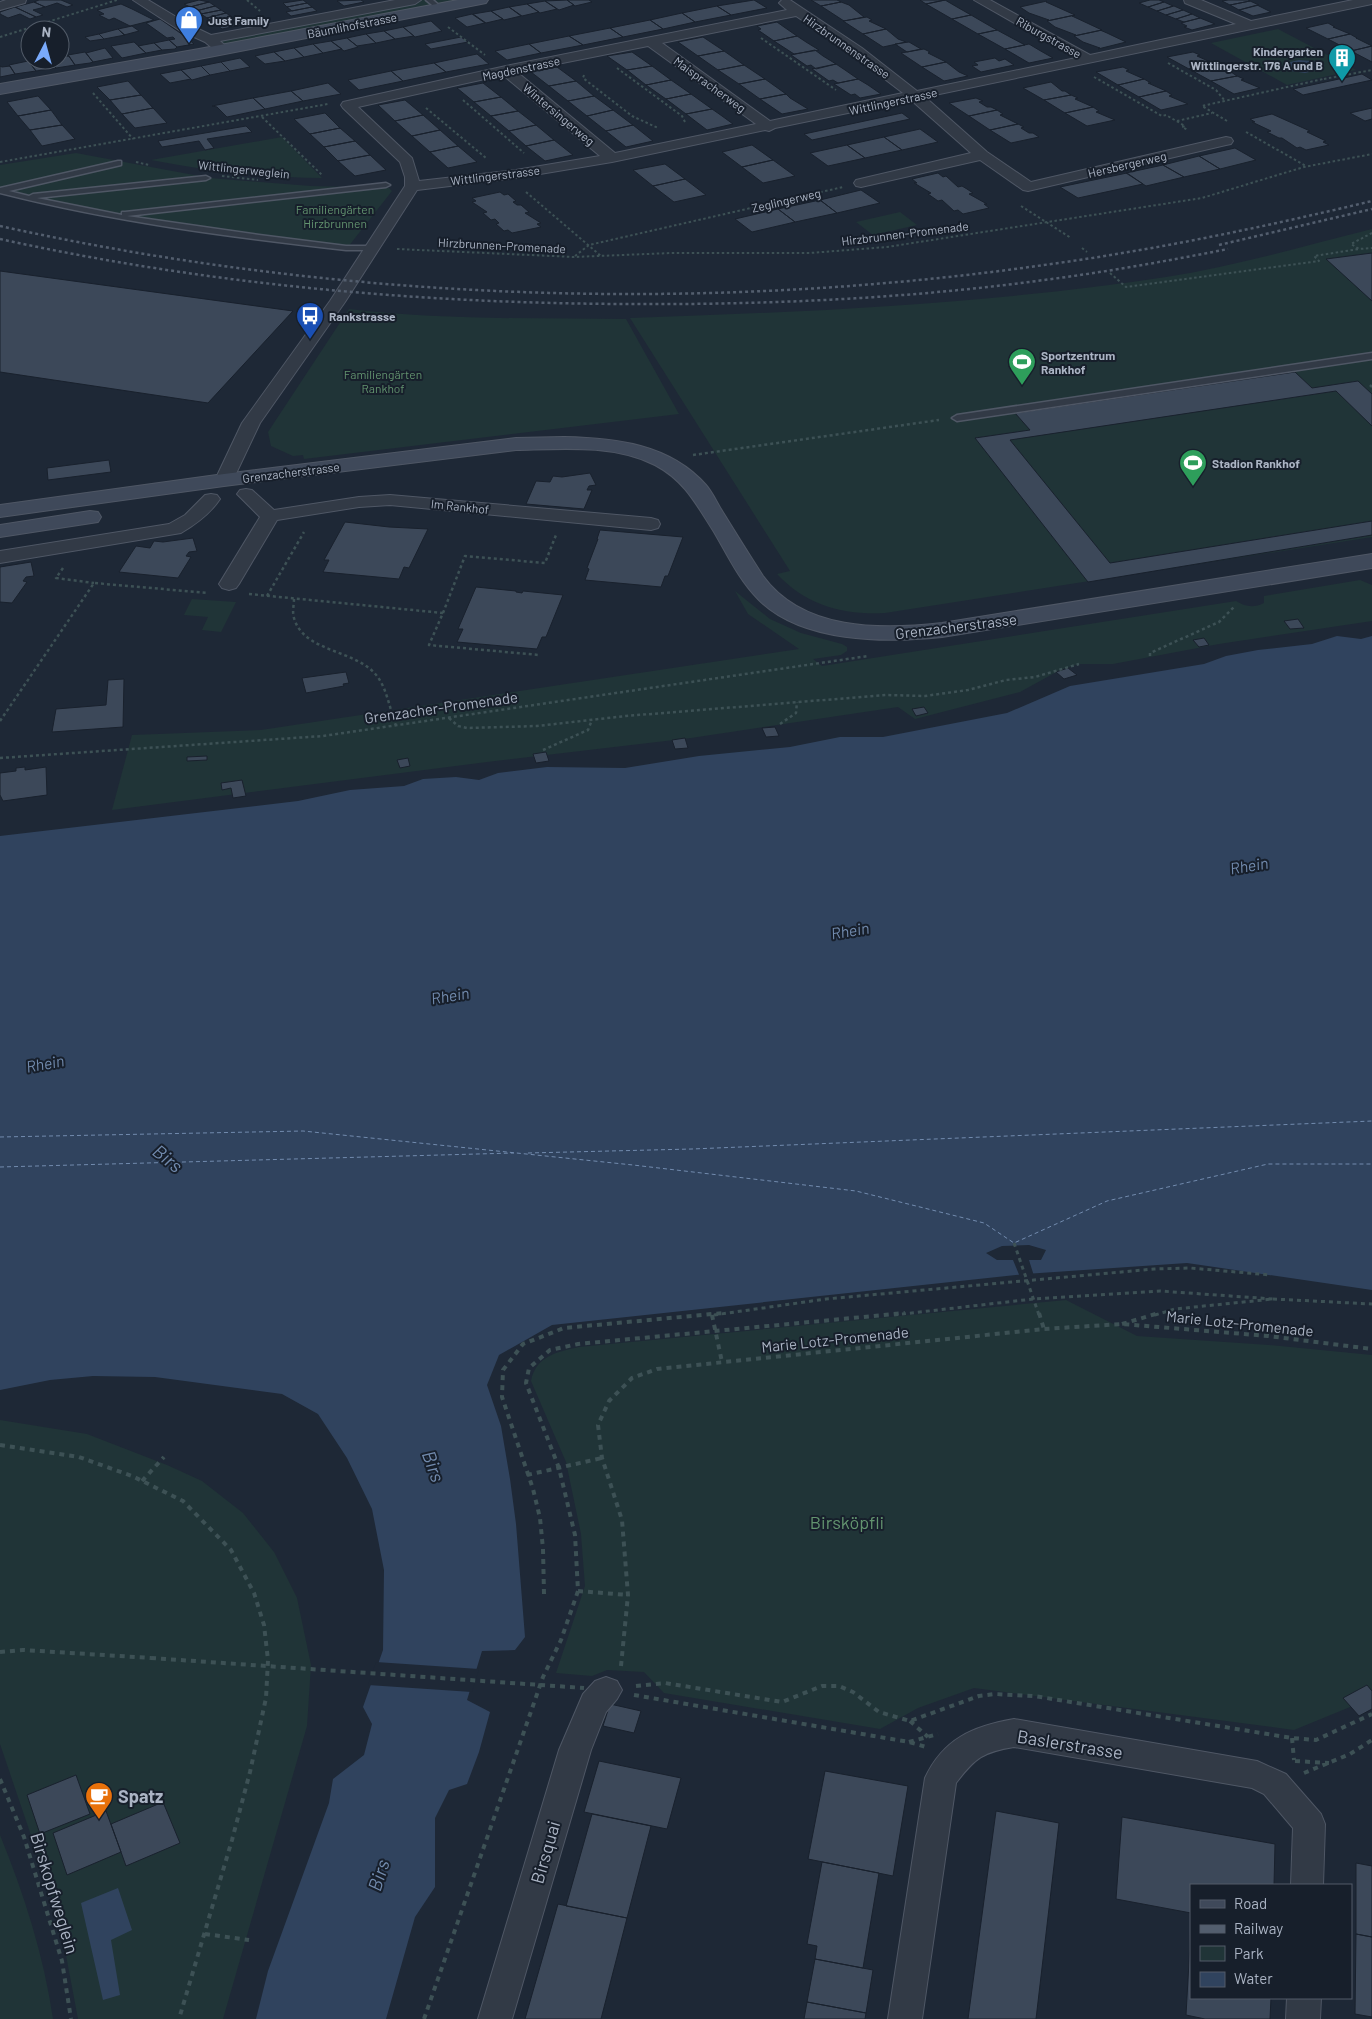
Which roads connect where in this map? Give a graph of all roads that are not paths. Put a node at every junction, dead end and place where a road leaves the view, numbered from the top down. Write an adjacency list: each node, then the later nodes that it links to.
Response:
1 (20, 0): 11 (street)
2 (139, 0): 16 (street)
3 (415, 0): 13 (street, Bäumlihofstrasse)
4 (481, 0): 9 (main road, Bäumlihofstrasse)
5 (780, 0): 12 (street, Hirzbrunnenstrasse)
6 (980, 0): 17 (street, Riburgstrasse)
7 (1190, 0): 14 (street)
8 (1372, 0): 14 (street, Wittlingerstrasse)
9 (434, 4): 16 (main road, Bäumlihofstrasse)
10 (325, 5): 13 (street)
11 (0, 6)
12 (798, 12): 15 (street, Magdenstrasse); 20 (street, Hirzbrunnenstrasse)
13 (338, 14): 16 (street, Bäumlihofstrasse)
14 (1251, 26): 17 (street, Wittlingerstrasse)
15 (652, 42): 18 (street, Magdenstrasse); 21 (street, Maispracherweg)
16 (216, 44): 19 (main road, Bäumlihofstrasse)
17 (1090, 60): 20 (street, Wittlingerstrasse)
18 (506, 70): 24 (street, Wintersingerweg); 29 (street, Magdenstrasse)
19 (0, 88)
20 (915, 96): 21 (street, Wittlingerstrasse); 23 (street, Hirzbrunnenstrasse)
21 (769, 127): 24 (street, Wittlingerstrasse)
22 (1219, 143): 30 (street, Hersbergerweg)
23 (982, 155): 27 (street); 30 (street, Hirzbrunnenstrasse)
24 (612, 158): 29 (street, Wittlingerstrasse)
25 (118, 164): 31 (lane)
26 (206, 178): 31 (lane)
27 (861, 183)
28 (386, 185): 32 (lane)
29 (412, 186): 33 (street)
30 (1028, 187)
31 (23, 197): 32 (lane)
32 (108, 216): 33 (lane)
33 (372, 248): 37 (street)
34 (1372, 356): 35 (lane)
35 (957, 418)
36 (584, 444): 37 (main road, Grenzacherstrasse); 38 (main road, Grenzacherstrasse); 45 (main road, Grenzacherstrasse)
37 (224, 480): 38 (main road); 39 (main road); 40 (main road, Grenzacherstrasse)
38 (246, 494): 39 (main road, Grenzacherstrasse); 41 (street)
39 (211, 499): 43 (main road, Grenzacherstrasse); 44 (street)
40 (0, 511)
41 (270, 516): 42 (street, Im Rankhof); 46 (street)
42 (651, 524)
43 (0, 531)
44 (0, 557)
45 (1372, 561)
46 (235, 589)
47 (595, 1689): 50 (street, Birsquai)
48 (1307, 1884): 51 (street, Baslerstrasse)
49 (1304, 1999): 52 (street)
50 (495, 2019)
51 (905, 2019)
52 (1304, 2019)

